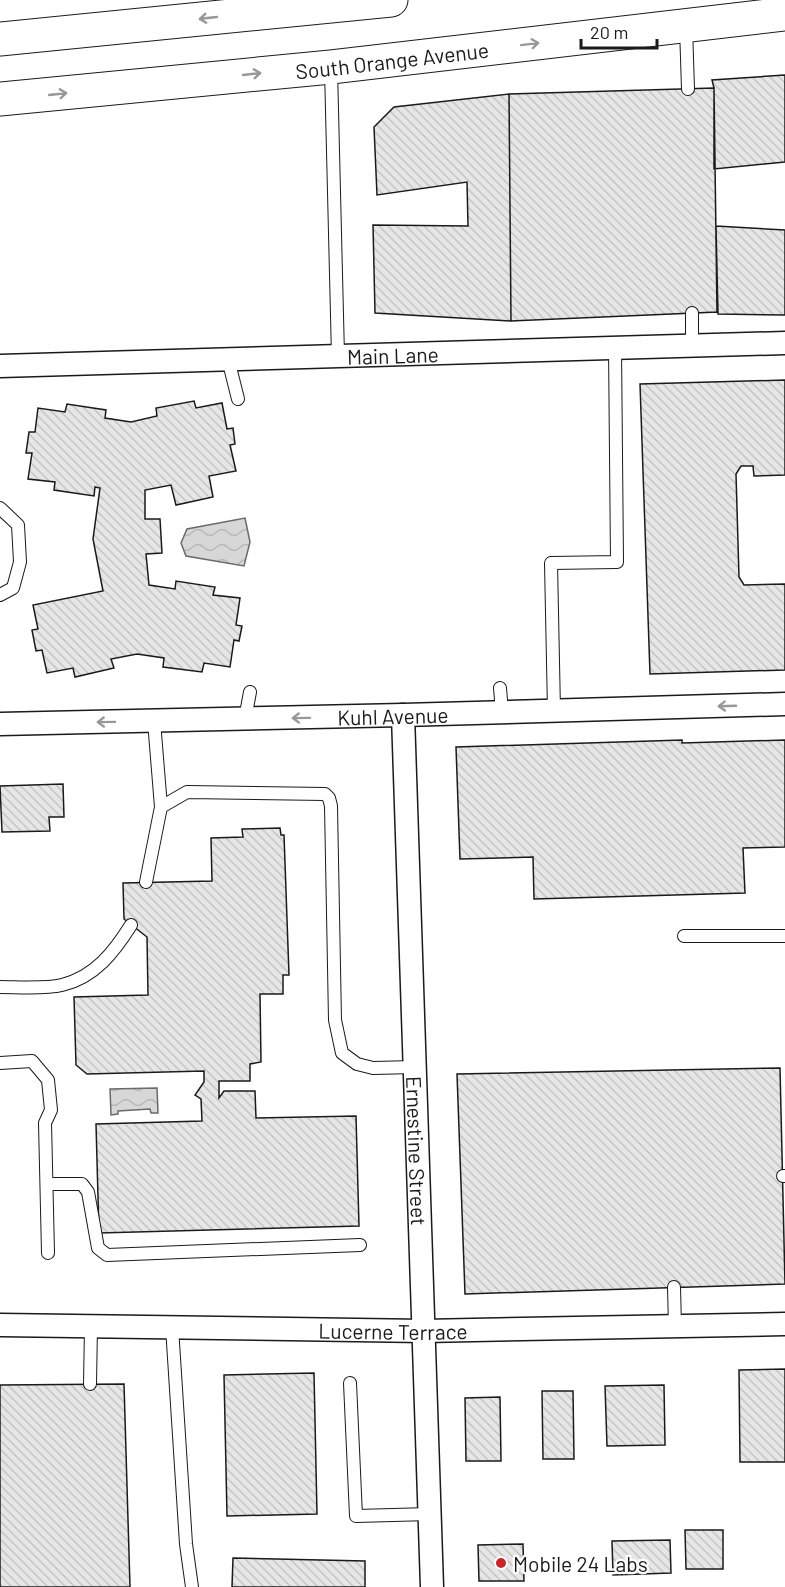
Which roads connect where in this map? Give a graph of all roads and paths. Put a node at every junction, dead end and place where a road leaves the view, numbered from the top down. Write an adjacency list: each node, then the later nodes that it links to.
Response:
1 (391, 0): 2 (main road)
2 (256, 7): 5 (main road, one-way to 5)
3 (785, 14): 4 (main road, South Orange Avenue)
4 (686, 25): 6 (main road, South Orange Avenue, one-way to 4); 7 (lane)
5 (0, 39)
6 (331, 67): 8 (main road, South Orange Avenue, one-way to 6); 13 (lane)
7 (688, 88)
8 (0, 99)
9 (692, 313): 11 (lane)
10 (785, 343): 11 (street, Main Lane)
11 (693, 345): 12 (street, Main Lane)
12 (615, 347): 13 (street, Main Lane); 22 (lane)
13 (338, 356): 14 (street, Main Lane)
14 (228, 359): 15 (street, Main Lane); 16 (lane)
15 (0, 366)
16 (238, 399)
17 (0, 508): 18 (lane)
18 (0, 595)
19 (500, 688): 23 (lane)
20 (250, 692): 25 (lane)
21 (785, 704): 22 (street, Kuhl Avenue, one-way to 22)
22 (554, 711): 23 (street, Kuhl Avenue)
23 (502, 712): 24 (street, Kuhl Avenue)
24 (403, 715): 25 (street, Kuhl Avenue, one-way to 25); 35 (street, Ernestine Street)
25 (245, 719): 26 (street, Kuhl Avenue)
26 (154, 721): 27 (street, Kuhl Avenue, one-way to 27); 28 (lane)
27 (0, 724)
28 (161, 807): 29 (lane); 35 (lane)
29 (146, 882)
30 (131, 925): 33 (lane)
31 (684, 936): 32 (lane)
32 (785, 936)
33 (0, 987)
34 (0, 1063): 36 (lane)
35 (415, 1067): 45 (street, Ernestine Street)
36 (47, 1185): 37 (lane); 38 (lane)
37 (360, 1245)
38 (48, 1253)
39 (674, 1287): 43 (lane)
40 (785, 1324): 43 (street, Lucerne Terrace)
41 (0, 1325): 42 (street, Lucerne Terrace)
42 (91, 1326): 44 (street, Lucerne Terrace); 47 (lane)
43 (675, 1326): 45 (street, Lucerne Terrace)
44 (172, 1327): 45 (street, Lucerne Terrace); 49 (lane)
45 (424, 1331): 48 (street, Ernestine Street)
46 (350, 1383): 48 (lane)
47 (90, 1384)
48 (430, 1514): 50 (street, Ernestine Street)
49 (192, 1587)
50 (432, 1587)

